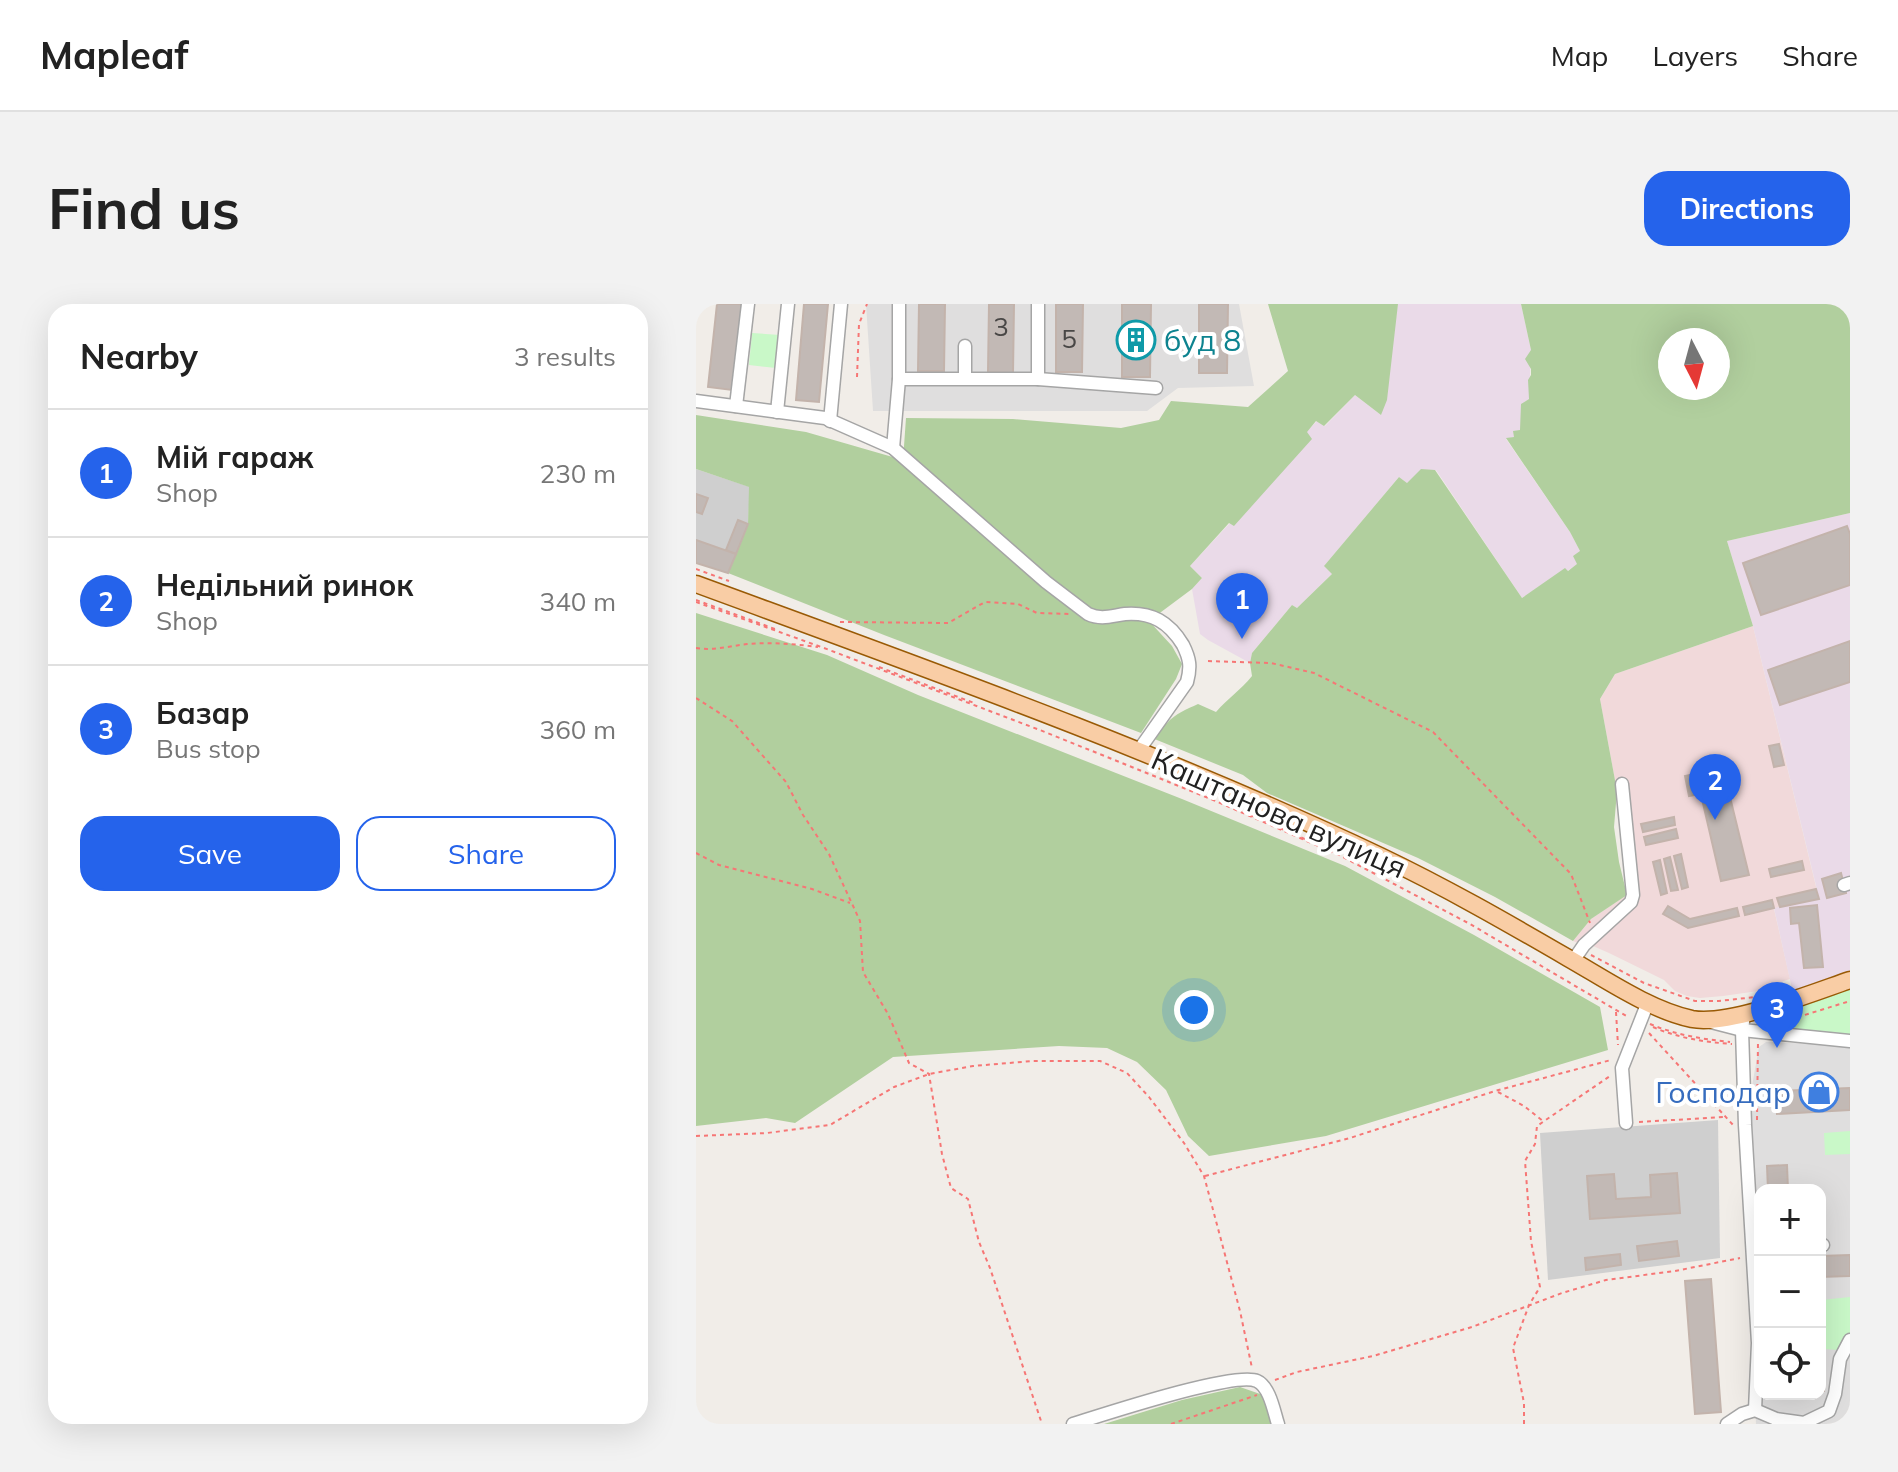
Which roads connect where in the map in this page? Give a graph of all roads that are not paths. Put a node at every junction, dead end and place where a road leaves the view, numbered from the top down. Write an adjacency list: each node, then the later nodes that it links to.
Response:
1 (748, 304): 12 (street)
2 (788, 304): 13 (street)
3 (841, 304): 14 (street)
4 (899, 304): 8 (street)
5 (1038, 304): 9 (street)
6 (965, 346): 7 (street)
7 (965, 378): 8 (street); 9 (street)
8 (899, 379): 15 (street)
9 (1038, 379): 10 (street)
10 (1156, 388)
11 (696, 401): 12 (street)
12 (736, 406): 13 (street)
13 (777, 412): 14 (street)
14 (830, 421): 15 (street)
15 (893, 448): 17 (street)
16 (696, 584): 17 (main road, Каштанова вулиця)
17 (1139, 750): 19 (main road, Каштанова вулиця)
18 (1622, 784): 19 (street)
19 (1577, 955): 21 (main road, Каштанова вулиця)
20 (1850, 980): 22 (main road, Каштанова вулиця)
21 (1648, 1002): 22 (main road, Каштанова вулиця); 24 (street)
22 (1743, 1033): 23 (street); 25 (street)
23 (1850, 1041)
24 (1626, 1123)
25 (1754, 1240)
26 (1755, 1256): 28 (street)
27 (1850, 1340): 28 (street)
28 (1755, 1410): 31 (street)
29 (1073, 1424): 30 (street)
30 (1278, 1424)
31 (1727, 1424)

